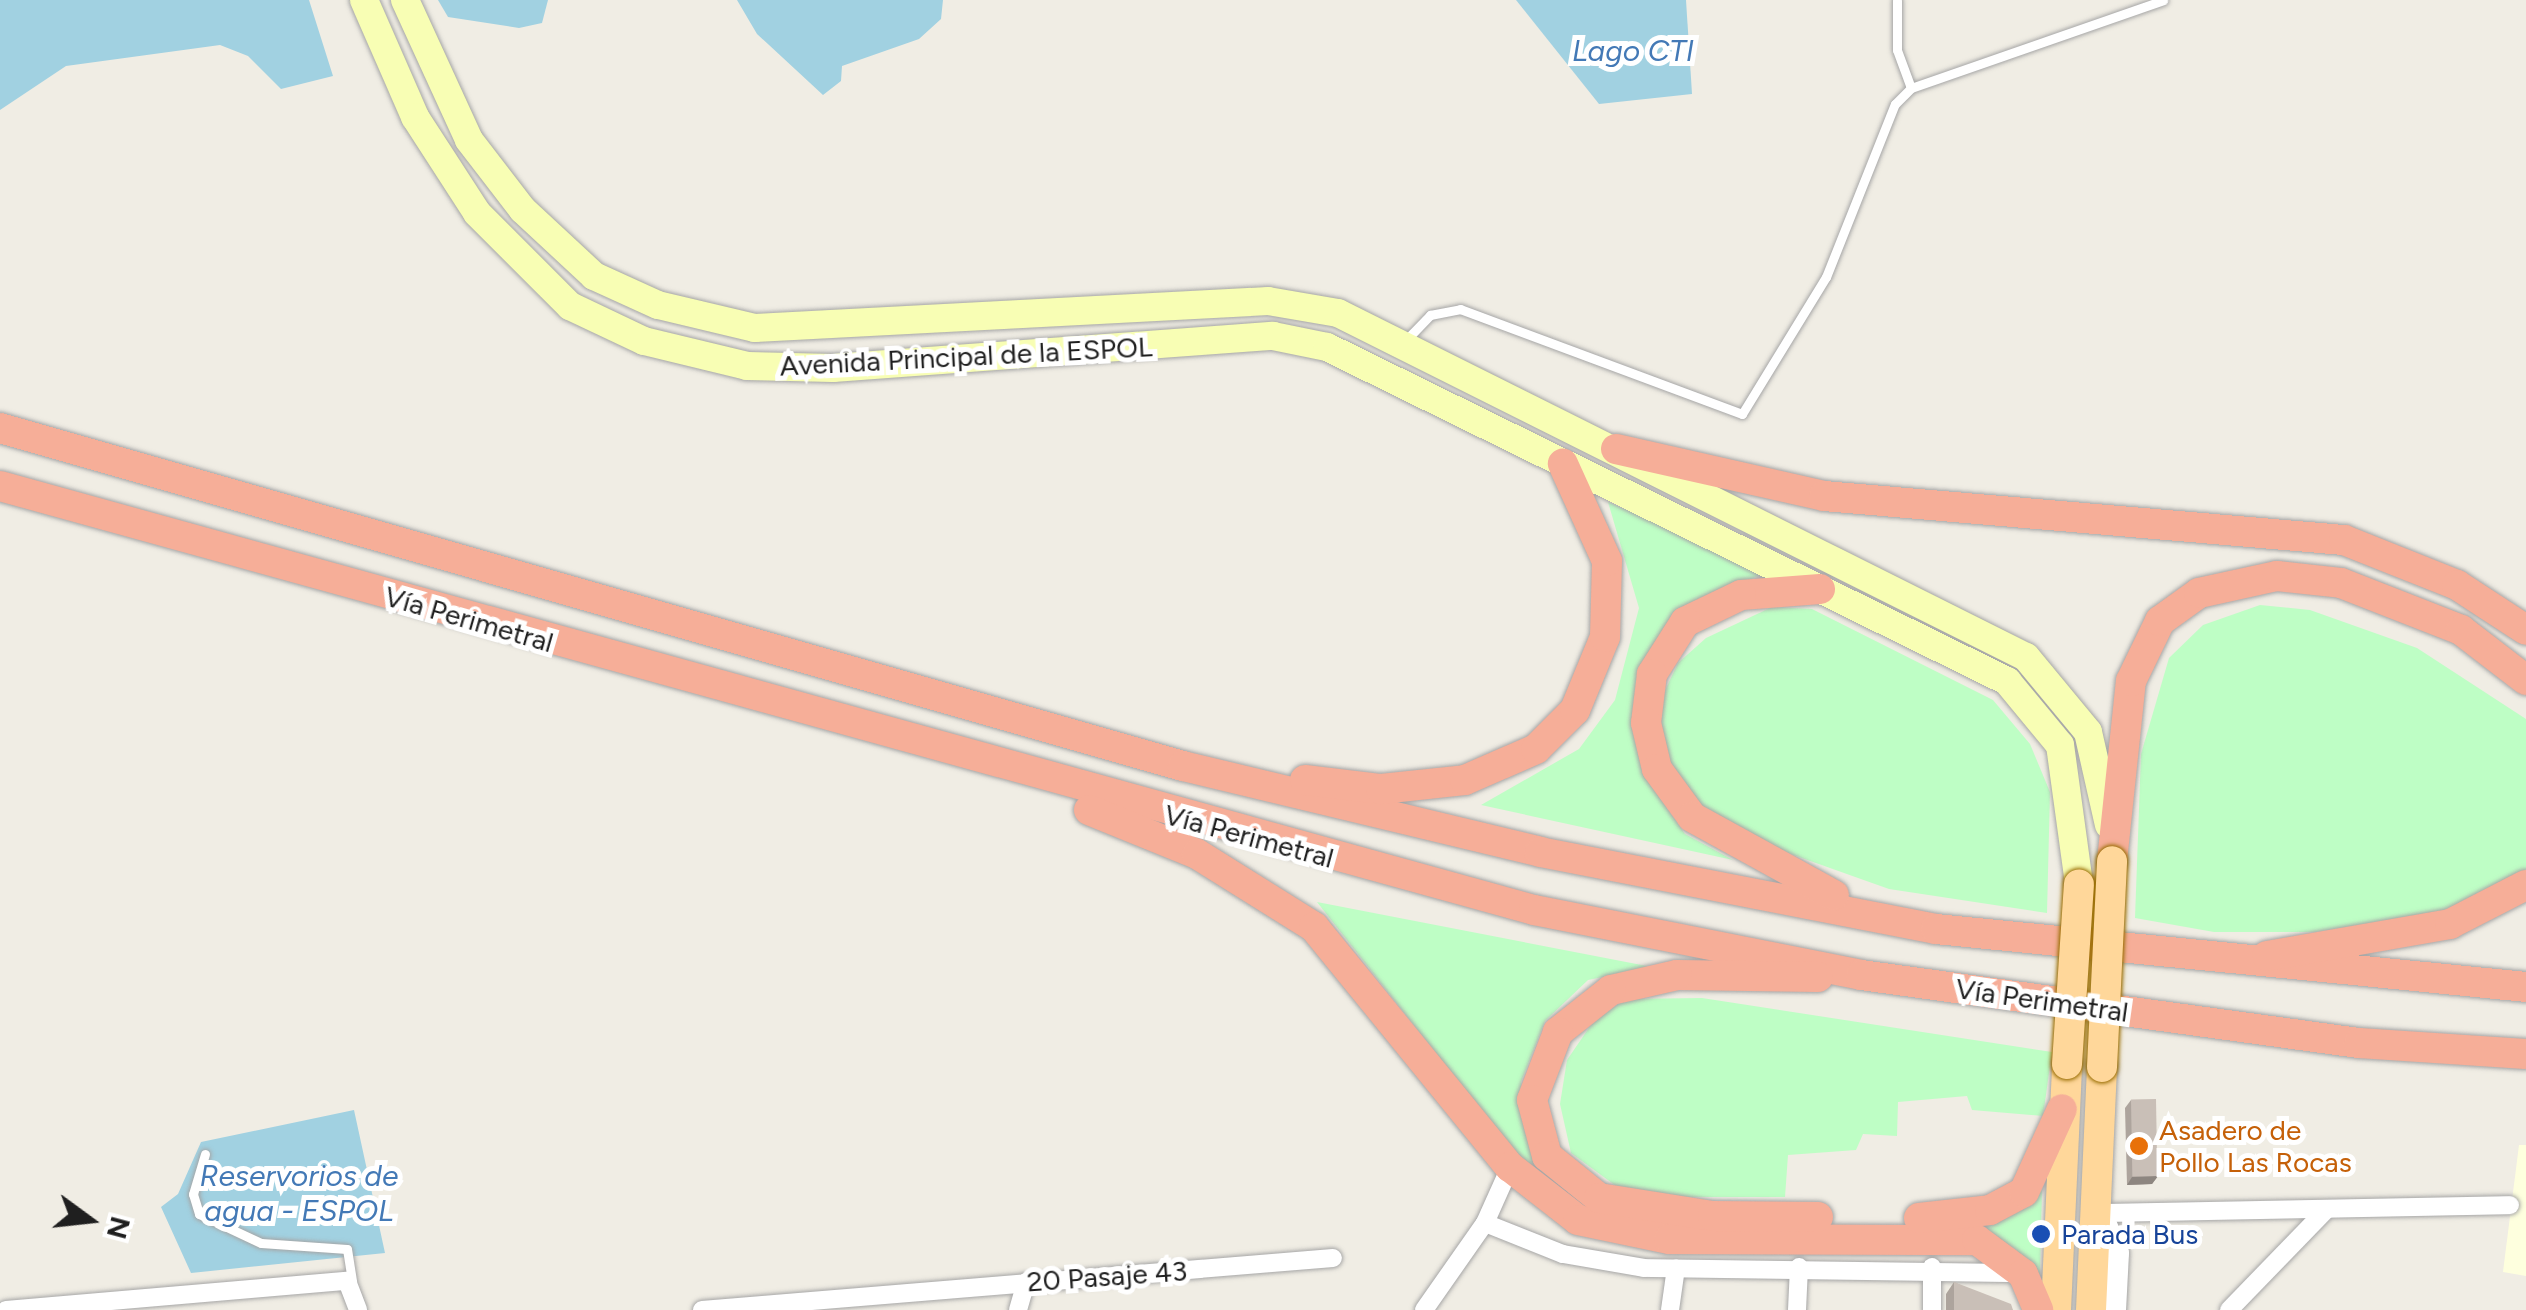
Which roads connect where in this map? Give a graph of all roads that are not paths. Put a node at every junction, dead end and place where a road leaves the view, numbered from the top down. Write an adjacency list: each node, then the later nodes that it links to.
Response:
1 (364, 0): 8 (main road, Avenida Principal de la ESPOL)
2 (405, 0): 6 (main road, Avenida Principal de la ESPOL)
3 (1897, 0): 5 (lane)
4 (2163, 0): 5 (lane)
5 (1911, 88): 7 (lane)
6 (948, 321): 7 (main road, Avenida Principal de la ESPOL); 8 (main road)
7 (1403, 343): 9 (main road); 10 (main road, Avenida Principal de la ESPOL)
8 (950, 362): 9 (main road, Avenida Principal de la ESPOL)
9 (1393, 377): 12 (main road, Avenida Principal de la ESPOL)
10 (1542, 410): 12 (main road); 13 (main road, Avenida Principal de la ESPOL)
11 (0, 428): 20 (highway, Vía Perimetral)
12 (1526, 441): 14 (main road, Avenida Principal de la ESPOL)
13 (1616, 449): 17 (highway); 21 (main road, Avenida Principal de la ESPOL)
14 (1564, 464): 16 (main road, Avenida Principal de la ESPOL); 20 (highway)
15 (0, 486): 19 (highway, Vía Perimetral)
16 (1820, 589): 22 (main road, Avenida Principal de la ESPOL); 24 (highway)
17 (2526, 630)
18 (2526, 680): 21 (highway)
19 (932, 750): 26 (highway, Vía Perimetral); 31 (highway)
20 (1182, 766): 24 (highway, Vía Perimetral)
21 (2112, 861): 33 (main road, bridge)
22 (2079, 884): 29 (main road, bridge)
23 (2526, 885): 25 (highway)
24 (1936, 929): 25 (highway, Vía Perimetral)
25 (2234, 962): 27 (highway, Vía Perimetral)
26 (1861, 975): 28 (highway, Vía Perimetral); 29 (highway)
27 (2526, 988)
28 (2526, 1054)
29 (2062, 1109): 55 (main road)
30 (204, 1154): 41 (lane)
31 (1510, 1167): 35 (street); 40 (highway)
32 (2510, 1206): 34 (street)
33 (2098, 1207): 34 (street); 56 (main road); 57 (street)
34 (2326, 1210): 58 (street)
35 (1485, 1223): 39 (street); 50 (street)
36 (1332, 1258): 42 (street, 20 Pasaje 43)
37 (1799, 1267): 38 (street); 39 (street); 52 (street)
38 (1932, 1267): 40 (street); 53 (street)
39 (1676, 1268): 51 (street)
40 (2023, 1274): 54 (highway)
41 (352, 1282): 43 (street); 47 (street)
42 (1026, 1282): 44 (street, 20 Pasaje 43); 49 (street)
43 (188, 1306): 45 (street)
44 (800, 1306): 48 (street, 20 Pasaje 43)
45 (34, 1309): 46 (street)
46 (6, 1310)
47 (358, 1310)
48 (702, 1310)
49 (1018, 1310)
50 (1424, 1310)
51 (1670, 1310)
52 (1797, 1310)
53 (1932, 1310)
54 (2038, 1310)
55 (2056, 1310)
56 (2090, 1310)
57 (2115, 1310)
58 (2229, 1310)

